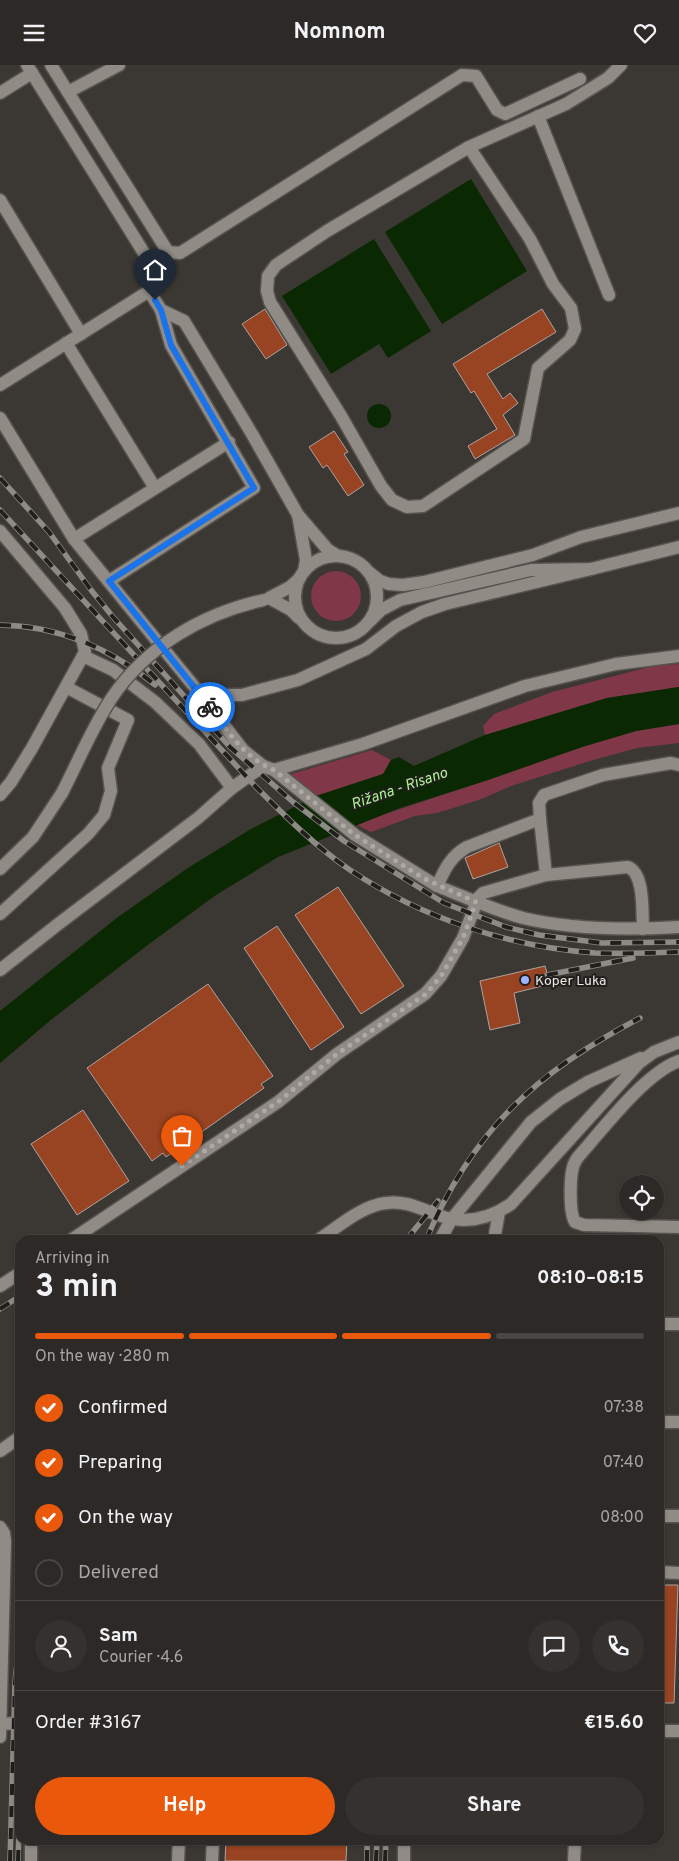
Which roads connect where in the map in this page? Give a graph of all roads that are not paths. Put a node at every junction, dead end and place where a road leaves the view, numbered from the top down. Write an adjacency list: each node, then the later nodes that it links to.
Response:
1 (51, 65): 6 (street)
2 (119, 65): 6 (street)
3 (622, 65): 8 (street)
4 (29, 69): 7 (street); 11 (street)
5 (580, 79): 6 (street)
6 (68, 92)
7 (0, 93)
8 (538, 116): 9 (street); 12 (street)
9 (469, 147): 9 (street)
10 (0, 200): 14 (street)
11 (149, 291): 13 (street); 14 (street)
12 (608, 295)
13 (161, 310): 18 (street); 21 (street)
14 (81, 334): 15 (street)
15 (66, 343): 16 (street); 19 (street)
16 (0, 385)
17 (0, 418): 23 (street)
18 (229, 442): 19 (street); 29 (street)
19 (155, 488): 23 (street)
20 (679, 513): 27 (street)
21 (298, 515): 25 (street); 28 (street)
22 (0, 531): 33 (street)
23 (74, 539): 29 (street)
24 (679, 547): 26 (street)
25 (338, 556): 27 (street); 28 (street)
26 (591, 569): 32 (street); 36 (street)
27 (370, 573): 32 (street)
28 (302, 575): 30 (street); 31 (street)
29 (109, 581): 36 (street)
30 (266, 599): 31 (street); 42 (street, bridge)
31 (301, 619): 32 (street)
32 (370, 621)
33 (83, 656): 35 (street); 39 (street)
34 (679, 656): 38 (street)
35 (66, 687): 40 (street); 46 (street)
36 (197, 689): 38 (street)
37 (679, 765): 41 (street)
38 (272, 771): 39 (street); 44 (street)
39 (232, 788): 49 (street)
40 (0, 795)
41 (540, 819): 43 (street); 44 (street)
42 (0, 869)
43 (546, 875): 45 (street); 48 (street)
44 (437, 886): 45 (street)
45 (476, 902): 48 (street); 56 (street)
46 (0, 914)
47 (679, 927): 48 (street)
48 (643, 929)
49 (0, 970)
50 (679, 1042): 51 (street)
51 (654, 1052): 53 (street); 54 (street)
52 (679, 1061): 55 (street)
53 (499, 1212): 54 (street); 59 (street)
54 (451, 1220): 57 (street); 58 (street)
55 (679, 1227)
56 (78, 1235)
57 (326, 1235)
58 (443, 1235)
59 (495, 1235)
60 (15, 1276): 61 (street)
61 (0, 1286)
62 (664, 1324): 63 (street)
63 (679, 1324)
64 (664, 1422): 65 (street)
65 (679, 1422)
66 (15, 1440): 67 (street)
67 (0, 1451)
68 (664, 1516): 69 (street)
69 (679, 1516)
70 (0, 1527): 74 (street)
71 (664, 1572): 72 (street)
72 (679, 1573)
73 (15, 1723): 74 (street)
74 (0, 1724): 77 (street)
75 (664, 1731): 76 (street)
76 (679, 1731)
77 (0, 1737)
78 (31, 1845): 83 (street)
79 (179, 1845): 84 (street)
80 (213, 1845): 85 (street)
81 (404, 1845): 86 (street)
82 (575, 1845): 87 (street)
83 (30, 1861)
84 (178, 1861)
85 (212, 1861)
86 (404, 1861)
87 (574, 1861)

